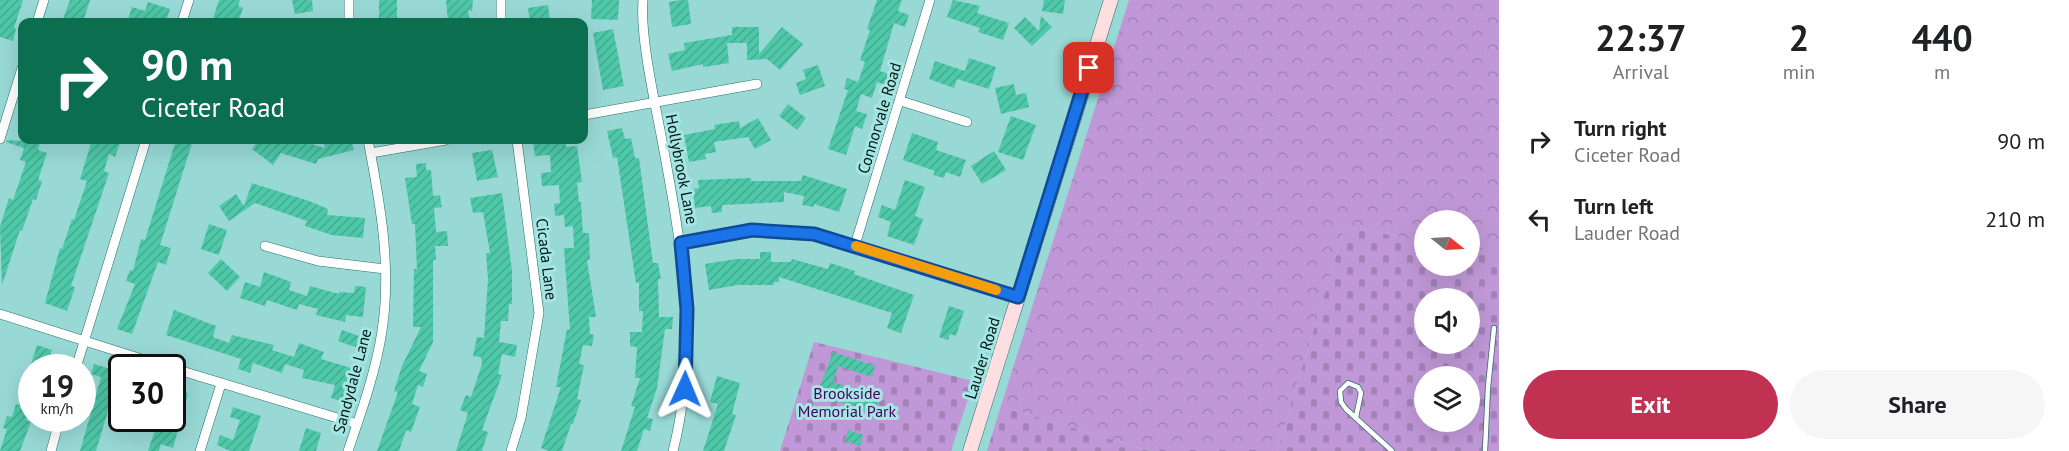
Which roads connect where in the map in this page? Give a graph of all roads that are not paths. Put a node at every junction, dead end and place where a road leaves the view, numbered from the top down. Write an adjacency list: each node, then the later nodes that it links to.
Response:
1 (44, 0): 8 (street)
2 (189, 0): 9 (street)
3 (349, 0): 10 (street)
4 (501, 0): 11 (street)
5 (643, 0): 15 (street, Hollybrook Lane)
6 (930, 0): 14 (street, Connorvale Road)
7 (1110, 0): 28 (main road, Lauder Road)
8 (38, 18)
9 (183, 18)
10 (349, 18)
11 (501, 18)
12 (18, 81): 18 (street)
13 (757, 84): 15 (street)
14 (901, 101): 17 (street); 25 (street, Connorvale Road)
15 (654, 102): 16 (street); 24 (street, Hollybrook Lane)
16 (588, 114)
17 (967, 122)
18 (0, 139)
19 (145, 144): 31 (street)
20 (369, 144): 23 (street, Sandydale Lane)
21 (423, 144): 23 (street)
22 (518, 144): 42 (street, Cicada Lane)
23 (370, 153): 27 (street, Sandydale Lane)
24 (681, 243): 25 (street); 43 (street, Hollybrook Lane)
25 (855, 245): 28 (street)
26 (265, 246): 27 (street)
27 (386, 270): 37 (street, Sandydale Lane)
28 (1018, 297): 44 (main road, Lauder Road)
29 (0, 314): 31 (street)
30 (1494, 328): 46 (lane)
31 (85, 340): 32 (street); 33 (street)
32 (80, 354)
33 (128, 354)
34 (186, 373): 35 (street)
35 (221, 384): 37 (street); 40 (street)
36 (1356, 417): 36 (lane); 45 (lane)
37 (357, 424): 41 (street, Sandydale Lane)
38 (56, 432): 39 (street)
39 (51, 451)
40 (200, 451)
41 (348, 451)
42 (511, 451)
43 (673, 451)
44 (970, 451)
45 (1392, 451)
46 (1485, 451)

